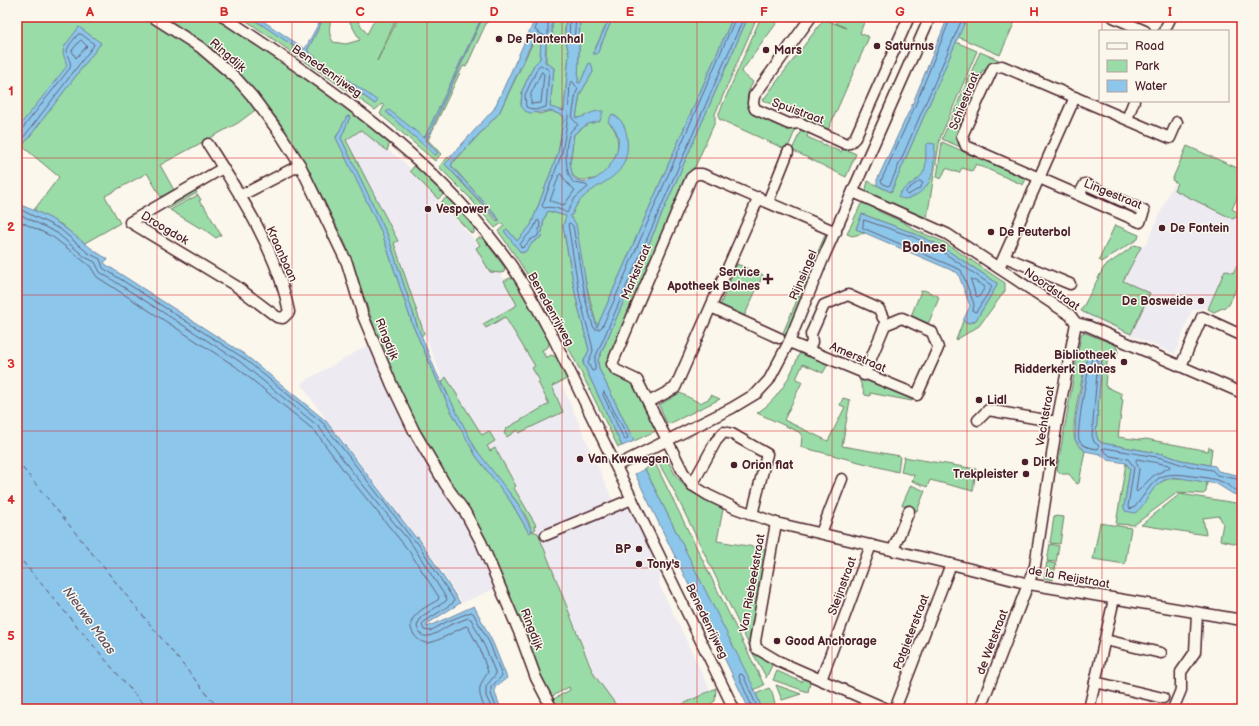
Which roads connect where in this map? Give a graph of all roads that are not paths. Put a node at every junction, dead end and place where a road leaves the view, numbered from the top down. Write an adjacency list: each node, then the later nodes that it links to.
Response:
1 (153, 17): 16 (street, Ringdijk)
2 (224, 17): 42 (street, Benedenrijweg)
3 (811, 17): 4 (street, Spuistraat)
4 (908, 17)
5 (930, 17): 19 (street, Rijnsingel)
6 (1113, 17): 8 (street)
7 (1171, 17): 9 (street)
8 (1143, 30)
9 (1164, 30)
10 (1075, 97): 12 (street); 18 (street); 18 (street, Schiestraat)
11 (1134, 102): 12 (street)
12 (1127, 119): 13 (street)
13 (1177, 122)
14 (208, 144): 17 (street, Kraanbaan)
15 (788, 152): 22 (street)
16 (300, 165): 21 (street); 64 (street, Ringdijk)
17 (223, 168): 21 (street, Kraanbaan); 28 (street, Droogdok)
18 (1039, 178): 20 (street, Lingestraat); 24 (street)
19 (854, 192): 23 (street, Rijnsingel); 25 (street, Noordstraat)
20 (1080, 195)
21 (240, 196): 28 (street, Kraanbaan)
22 (764, 200): 23 (street, Markstraat); 27 (street); 38 (street, Markstraat)
23 (836, 232): 33 (street, Rijnsingel)
24 (1005, 257): 25 (street); 26 (street)
25 (999, 268): 30 (street, Noordstraat)
26 (1070, 284)
27 (711, 307): 32 (street); 38 (street)
28 (278, 317)
29 (884, 321): 34 (street); 36 (street); 36 (street, Amerstraat)
30 (1076, 323): 35 (street, Noordstraat); 40 (street, Vechtstraat)
31 (1242, 333): 35 (street)
32 (779, 338)
33 (789, 342): 34 (street, Amerstraat); 41 (street, Rijnsingel)
34 (808, 350): 36 (street, Amerstraat)
35 (1181, 366): 37 (street, Noordstraat)
36 (864, 374)
37 (1242, 393)
38 (649, 402): 41 (street, Markstraat)
39 (978, 420): 40 (street)
40 (1057, 422): 54 (street, Vechtstraat)
41 (667, 440): 42 (street, Rijnsingel); 44 (street, de la Reijstraat)
42 (616, 466): 45 (street, Benedenrijweg)
43 (842, 479): 49 (street)
44 (692, 485): 47 (street, de la Reijstraat); 47 (street)
45 (632, 499): 50 (street); 63 (street, Benedenrijweg)
46 (909, 511): 52 (street)
47 (752, 515): 48 (street, de la Reijstraat)
48 (776, 523): 49 (street, de la Reijstraat); 60 (street, Van Riebeekstraat)
49 (821, 533): 51 (street, de la Reijstraat)
50 (546, 535)
51 (871, 545): 52 (street, de la Reijstraat); 60 (street, Steijnstraat)
52 (893, 550): 53 (street, de la Reijstraat)
53 (951, 564): 54 (street, de la Reijstraat); 66 (street, Potgieterstraat)
54 (1028, 584): 55 (street, de la Reijstraat); 67 (street, de Wetstraat)
55 (1114, 599): 56 (street, de la Reijstraat); 58 (street)
56 (1197, 613): 57 (street, de la Reijstraat); 69 (street)
57 (1242, 620)
58 (1105, 640): 59 (street); 61 (street)
59 (1162, 652)
60 (821, 680): 65 (street, Van Riebeekstraat)
61 (1095, 682): 62 (street); 68 (street)
62 (1163, 698)
63 (730, 708)
64 (552, 709)
65 (887, 709)
66 (896, 709)
67 (980, 709)
68 (1089, 709)
69 (1173, 709)

